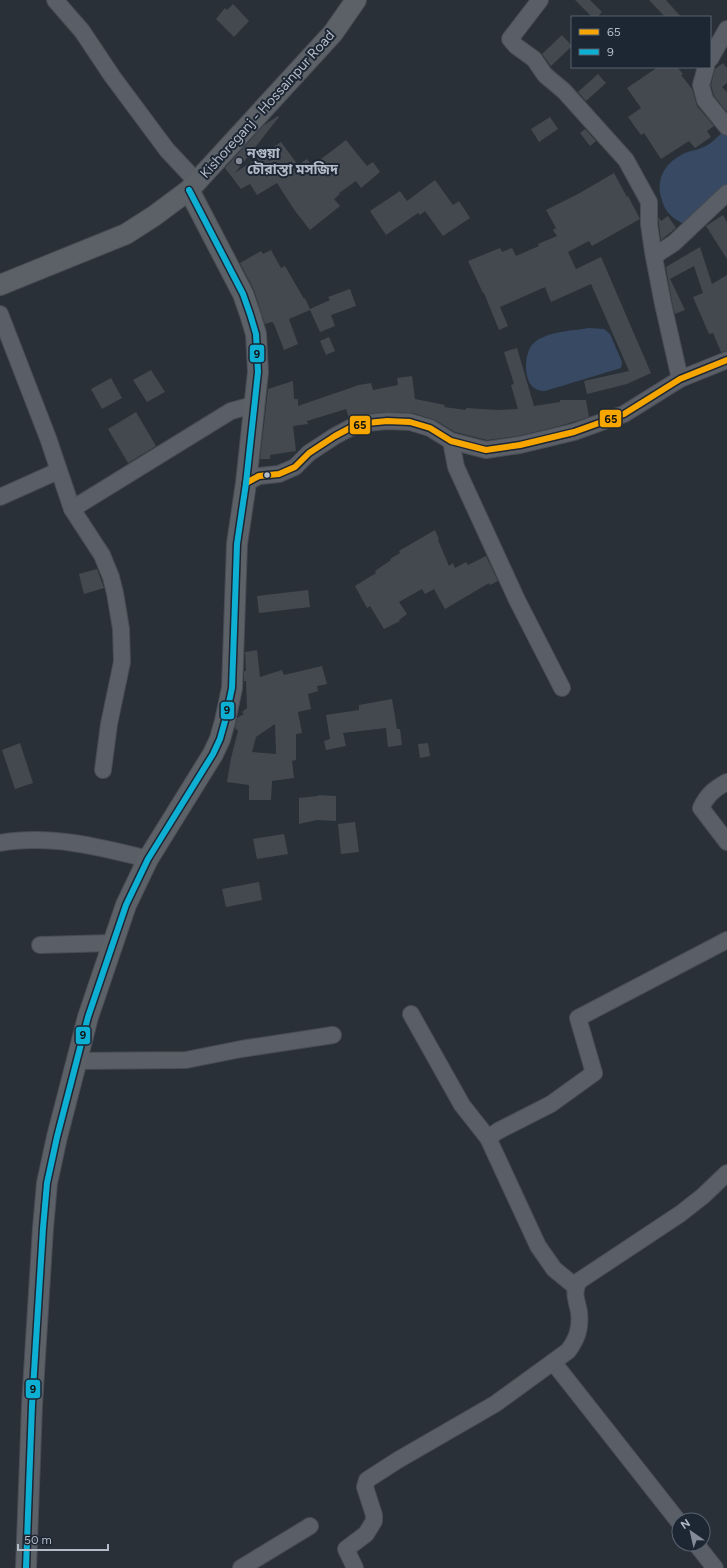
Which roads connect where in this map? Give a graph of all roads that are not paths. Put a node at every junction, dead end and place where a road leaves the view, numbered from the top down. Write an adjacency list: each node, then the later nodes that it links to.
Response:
1 (55, 0): 8 (street)
2 (356, 0): 8 (main road, Kishoreganj - Hossainpur Road)
3 (540, 0): 10 (street)
4 (727, 29): 5 (street)
5 (711, 57)
6 (706, 68): 7 (street)
7 (727, 127)
8 (193, 186): 11 (main road, Kishoreganj - Hossainpur Road); 15 (main road)
9 (727, 193): 10 (street)
10 (654, 256): 14 (street)
11 (0, 285)
12 (0, 314): 17 (street)
13 (727, 360): 14 (street)
14 (680, 379): 16 (street)
15 (253, 405): 18 (main road); 20 (street)
16 (451, 441): 18 (street); 21 (street)
17 (58, 471): 19 (street); 20 (street)
18 (246, 483): 26 (main road)
19 (0, 497)
20 (72, 509): 22 (street)
21 (562, 688)
22 (104, 770)
23 (727, 782): 24 (street)
24 (727, 842)
25 (0, 843): 26 (street)
26 (148, 860): 28 (main road)
27 (727, 940): 33 (street)
28 (112, 943): 29 (street); 32 (main road)
29 (40, 945)
30 (411, 1014): 33 (street)
31 (333, 1035): 32 (street)
32 (76, 1061): 40 (main road)
33 (488, 1138): 35 (street)
34 (727, 1173): 35 (street)
35 (576, 1287): 36 (street)
36 (553, 1362): 37 (street); 42 (street)
37 (671, 1512)
38 (310, 1526): 41 (street)
39 (702, 1552): 43 (street)
40 (26, 1568)
41 (241, 1568)
42 (355, 1568)
43 (715, 1568)

